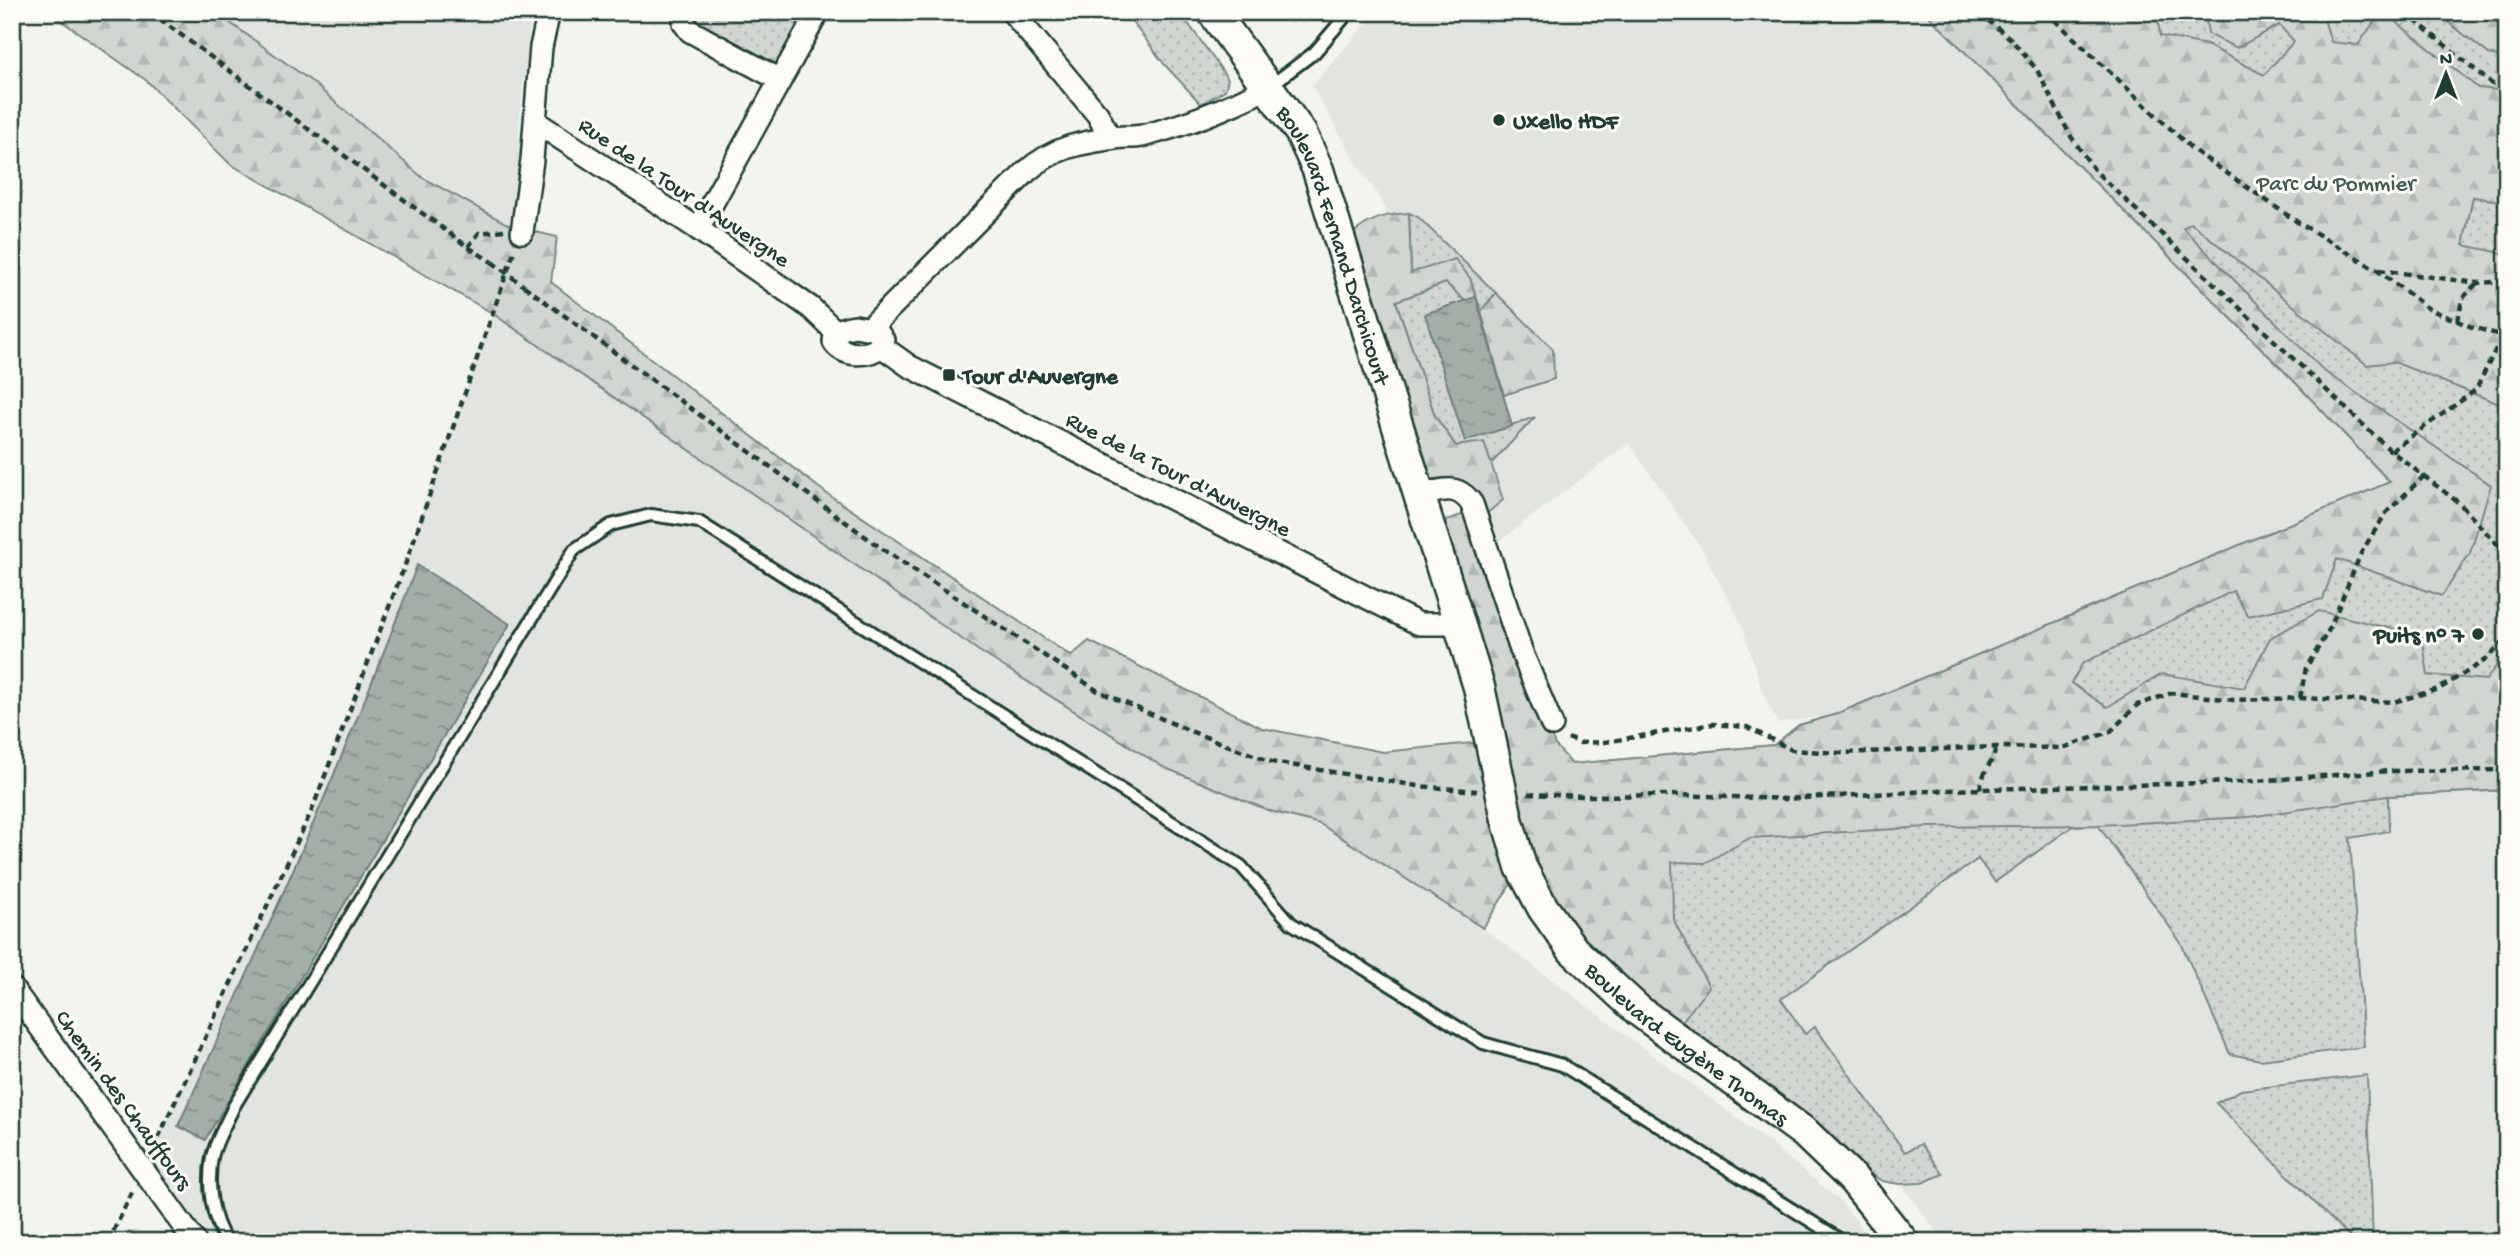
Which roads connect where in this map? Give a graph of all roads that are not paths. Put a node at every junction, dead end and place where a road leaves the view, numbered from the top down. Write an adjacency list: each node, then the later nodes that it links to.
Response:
1 (549, 12): 9 (street)
2 (684, 12): 7 (street)
3 (1012, 12): 10 (street)
4 (1213, 12): 8 (main road, Boulevard Fernand Darchicourt)
5 (1349, 12): 8 (lane)
6 (810, 15): 7 (street)
7 (780, 80): 11 (street)
8 (1269, 87): 10 (street); 14 (main road, Boulevard Fernand Darchicourt)
9 (536, 122): 11 (street, Rue de la Tour d'Auvergne); 12 (street)
10 (1110, 138): 13 (street)
11 (698, 229): 13 (street, Rue de la Tour d'Auvergne)
12 (522, 232)
13 (876, 337): 15 (street, Rue de la Tour d'Auvergne)
14 (1421, 495): 15 (main road, Boulevard Fernand Darchicourt); 16 (street)
15 (1460, 624): 21 (main road, Boulevard Eugène Thomas)
16 (1552, 725)
17 (12, 988): 18 (street, Chemin des Chauffours)
18 (195, 1242)
19 (227, 1242): 20 (lane)
20 (1844, 1242)
21 (1903, 1242)

